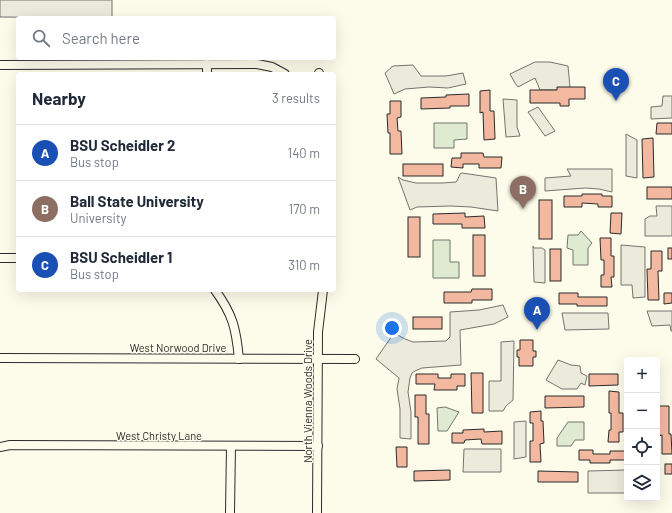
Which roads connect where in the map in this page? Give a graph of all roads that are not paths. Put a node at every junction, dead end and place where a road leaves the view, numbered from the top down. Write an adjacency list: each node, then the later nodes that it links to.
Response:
1 (207, 64): 2 (street); 3 (street); 4 (street)
2 (0, 65)
3 (208, 72)
4 (280, 72)
5 (0, 258): 6 (street)
6 (16, 258)
7 (216, 292): 10 (street)
8 (323, 292): 11 (street, North Vienna Woods Drive)
9 (0, 358): 10 (street, West Norwood Drive)
10 (239, 359): 11 (street, West Norwood Drive)
11 (317, 359): 12 (street, West Norwood Drive); 14 (street, North Vienna Woods Drive)
12 (356, 359)
13 (231, 446): 14 (street, West Christy Lane); 15 (street, West Christy Lane); 16 (street)
14 (318, 446): 17 (street, North Vienna Woods Drive)
15 (0, 447)
16 (230, 513)
17 (318, 513)

